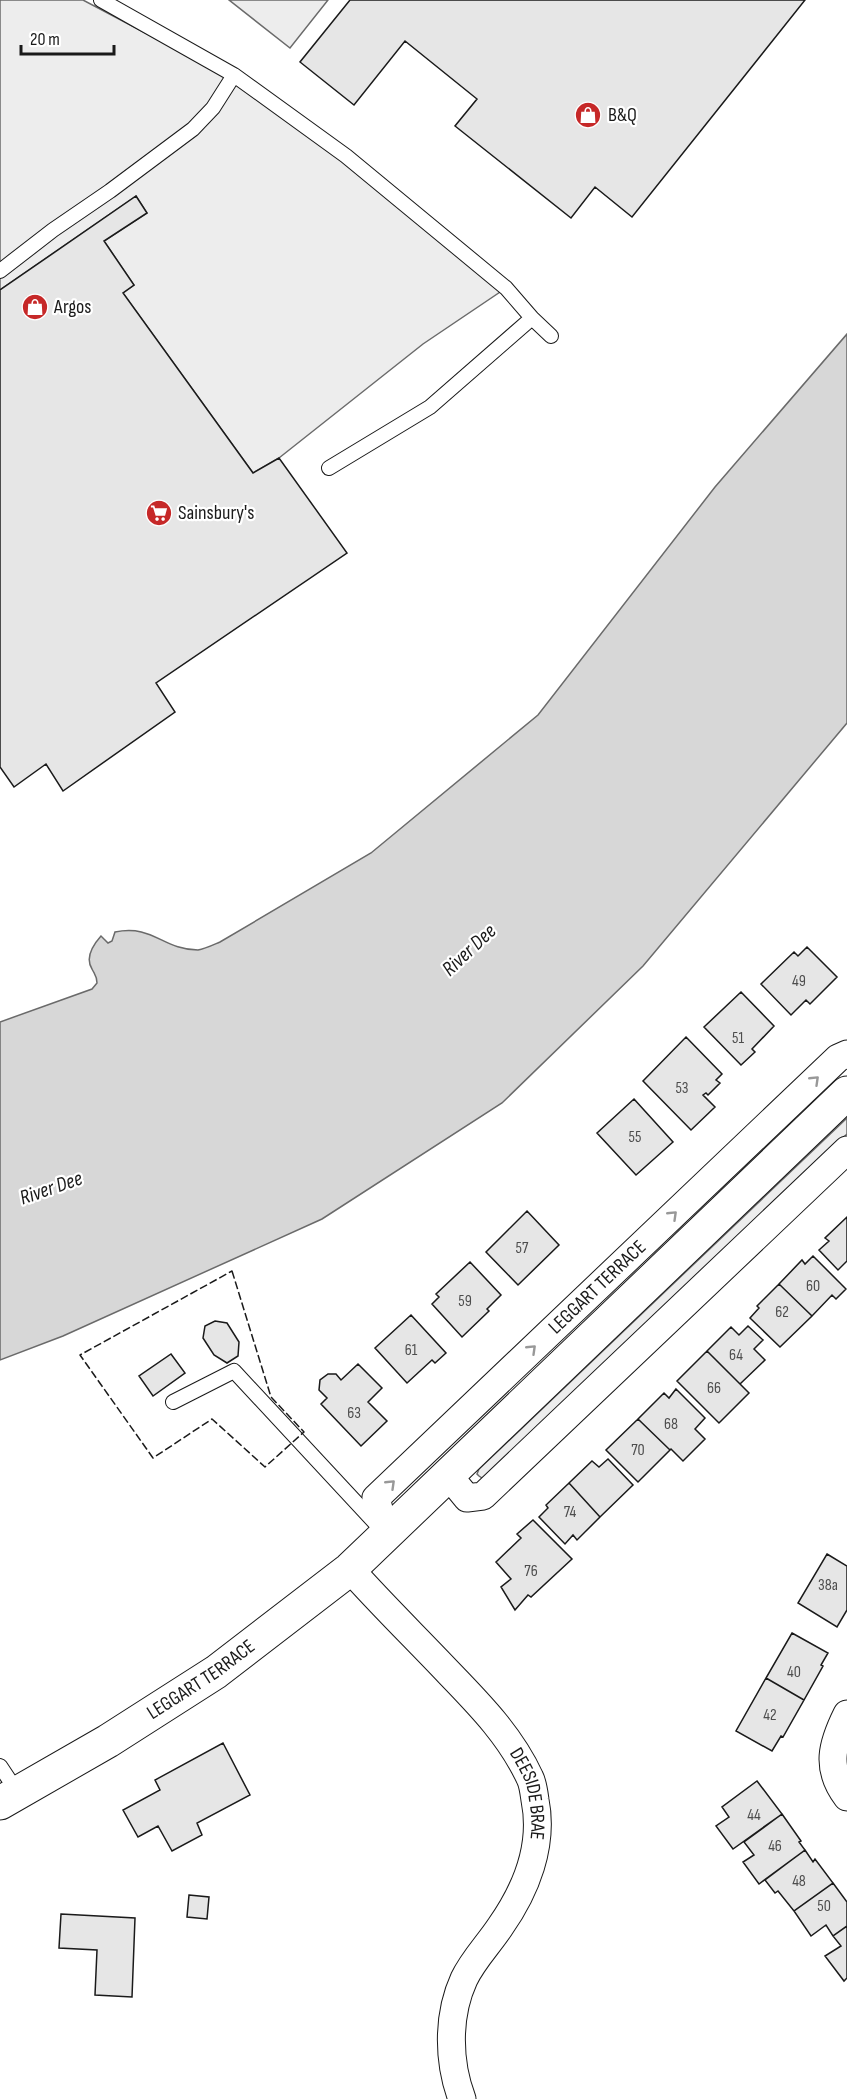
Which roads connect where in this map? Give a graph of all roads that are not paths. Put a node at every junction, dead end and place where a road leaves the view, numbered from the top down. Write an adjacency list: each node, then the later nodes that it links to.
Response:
1 (101, 0): 2 (lane)
2 (234, 75): 3 (lane); 4 (lane)
3 (0, 271)
4 (532, 318): 5 (lane); 6 (lane)
5 (551, 336)
6 (329, 468)
7 (847, 1054): 12 (street, LEGGART TERRACE, one-way to 7)
8 (847, 1094): 11 (main road, LEGGART TERRACE)
9 (847, 1150): 11 (street)
10 (173, 1402): 12 (lane)
11 (449, 1476): 12 (main road, LEGGART TERRACE)
12 (386, 1535): 13 (main road, LEGGART TERRACE)
13 (350, 1569): 17 (main road, LEGGART TERRACE); 18 (street, DEESIDE BRAE)
14 (847, 1714): 16 (street)
15 (0, 1766): 17 (lane)
16 (847, 1797)
17 (9, 1798)
18 (462, 2099)

